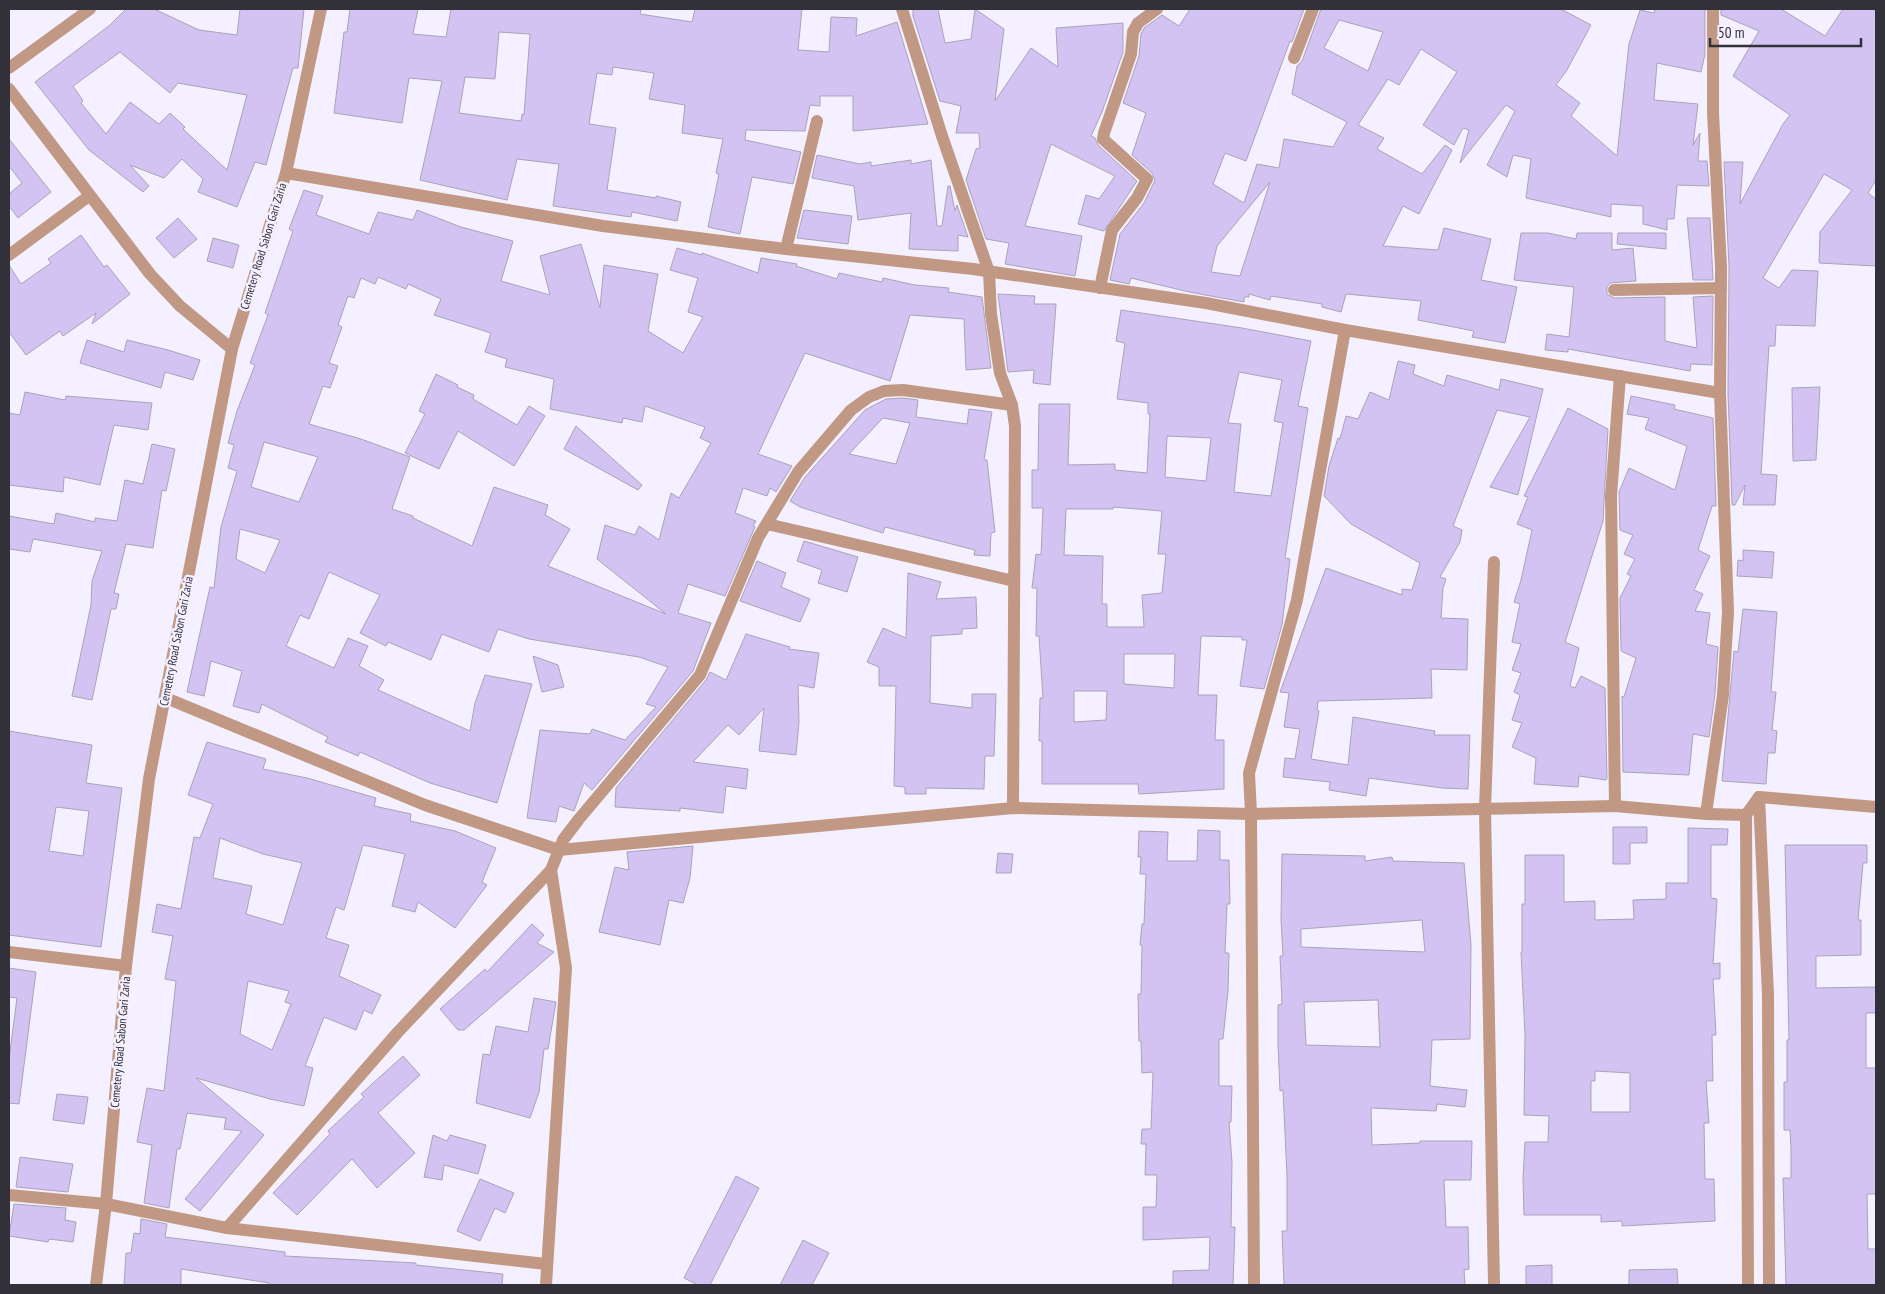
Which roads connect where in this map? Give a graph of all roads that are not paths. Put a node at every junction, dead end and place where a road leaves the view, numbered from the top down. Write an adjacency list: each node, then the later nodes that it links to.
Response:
1 (90, 9): 8 (street)
2 (320, 9): 11 (street, Cemetery Road Sabon Gari Zaria)
3 (902, 9): 15 (street)
4 (1157, 9): 16 (street)
5 (1312, 9): 7 (street)
6 (1713, 9): 17 (street)
7 (1294, 58)
8 (9, 68)
9 (9, 88): 12 (street)
10 (818, 121): 13 (street)
11 (286, 173): 13 (street); 20 (street, Cemetery Road Sabon Gari Zaria)
12 (89, 196): 14 (street); 20 (street)
13 (786, 249): 15 (street)
14 (9, 255)
15 (988, 272): 16 (street); 23 (street)
16 (1100, 288): 19 (street)
17 (1721, 288): 18 (street); 22 (street)
18 (1614, 290)
19 (1345, 330): 21 (street); 33 (street)
20 (232, 349): 27 (street, Cemetery Road Sabon Gari Zaria)
21 (1620, 376): 22 (street); 29 (street)
22 (1720, 393): 34 (street)
23 (1012, 405): 24 (street); 26 (street)
24 (767, 524): 26 (street); 36 (street)
25 (1494, 562): 32 (street)
26 (1014, 581): 31 (street)
27 (166, 698): 36 (street); 39 (street, Cemetery Road Sabon Gari Zaria)
28 (1759, 797): 30 (street); 35 (street); 49 (street)
29 (1615, 806): 32 (street); 34 (street)
30 (1876, 807)
31 (1013, 808): 33 (street); 36 (street)
32 (1486, 809): 33 (street); 47 (street)
33 (1251, 814): 46 (street)
34 (1706, 814): 35 (street)
35 (1746, 814): 48 (street)
36 (559, 850): 37 (street)
37 (551, 870): 42 (street); 43 (street)
38 (9, 952): 39 (street)
39 (126, 966): 41 (street, Cemetery Road Sabon Gari Zaria)
40 (9, 1195): 41 (street)
41 (106, 1204): 42 (street); 44 (street, Cemetery Road Sabon Gari Zaria)
42 (226, 1228): 43 (street)
43 (546, 1264): 45 (street)
44 (96, 1285)
45 (546, 1285)
46 (1254, 1285)
47 (1494, 1285)
48 (1748, 1285)
49 (1769, 1285)

